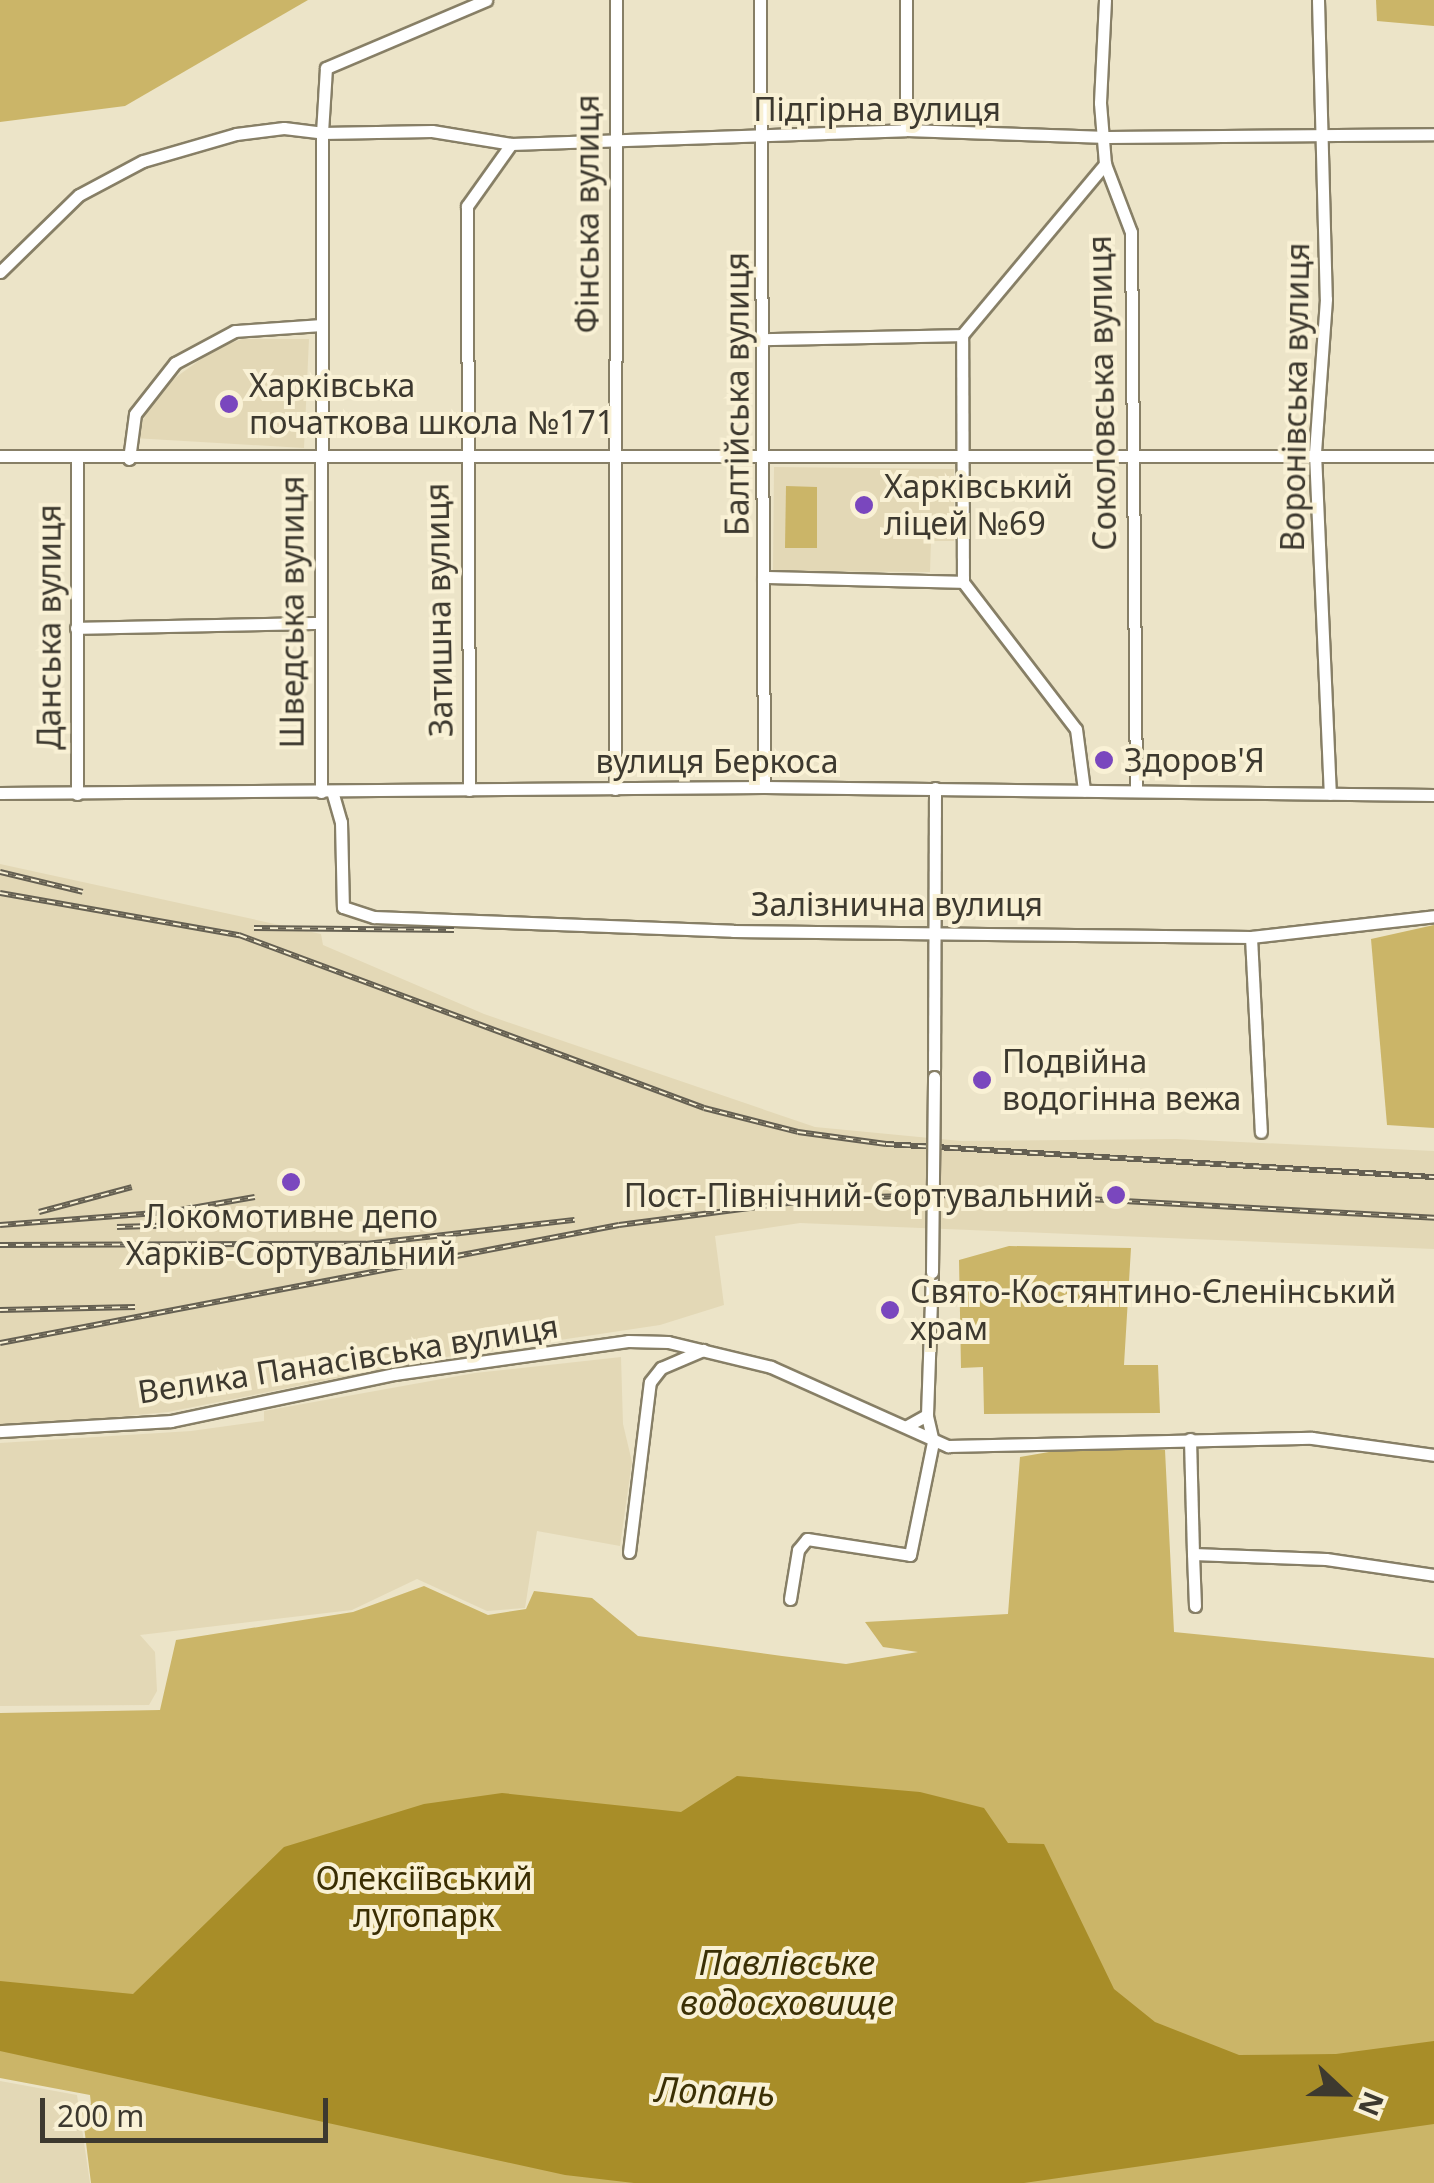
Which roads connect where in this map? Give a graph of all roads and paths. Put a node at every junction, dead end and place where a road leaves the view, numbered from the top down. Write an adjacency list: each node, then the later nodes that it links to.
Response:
1 (486, 0): 9 (street, Шведська вулиця)
2 (616, 0): 13 (street, Фінська вулиця)
3 (760, 0): 11 (street, Балтійська вулиця)
4 (906, 0): 7 (street)
5 (1105, 0): 12 (street, Соколовська вулиця)
6 (1318, 0): 8 (street, Воронівська вулиця)
7 (906, 130): 11 (street, Підгірна вулиця); 12 (street, Підгірна вулиця)
8 (1321, 132): 10 (street, Підгірна вулиця); 12 (street, Підгірна вулиця); 20 (street, Воронівська вулиця)
9 (322, 133): 14 (street, Підгірна вулиця); 16 (street, Підгірна вулиця); 17 (street, Шведська вулиця)
10 (1434, 134)
11 (763, 136): 13 (street, Підгірна вулиця); 19 (street, Балтійська вулиця)
12 (1107, 137): 15 (street, Соколовська вулиця)
13 (613, 140): 14 (street, Підгірна вулиця); 25 (street, Фінська вулиця)
14 (511, 144): 26 (street, Затишна вулиця)
15 (1105, 164): 18 (street); 21 (street, Соколовська вулиця)
16 (0, 272)
17 (320, 325): 27 (street); 28 (street, Шведська вулиця)
18 (962, 335): 19 (street); 22 (street)
19 (766, 339): 24 (street, Балтійська вулиця)
20 (1315, 453): 21 (street); 30 (street); 44 (street, Воронівська вулиця)
21 (1129, 454): 22 (street); 40 (street, Соколовська вулиця)
22 (963, 455): 24 (street); 32 (street)
23 (0, 456): 29 (street)
24 (765, 456): 25 (street); 31 (street, Балтійська вулиця)
25 (616, 457): 26 (street); 35 (street, Фінська вулиця)
26 (465, 458): 28 (street); 38 (street, Затишна вулиця)
27 (129, 459): 28 (street); 29 (street)
28 (318, 459): 33 (street, Шведська вулиця)
29 (77, 460): 34 (street, Данська вулиця)
30 (1433, 460)
31 (764, 577): 32 (street); 36 (street, Балтійська вулиця)
32 (962, 582): 39 (street)
33 (320, 622): 34 (street); 41 (street, Шведська вулиця)
34 (76, 628): 43 (street, Данська вулиця)
35 (615, 788): 36 (street, вулиця Беркоса); 38 (street, вулиця Беркоса)
36 (764, 788): 37 (street, вулиця Беркоса)
37 (936, 788): 39 (street, вулиця Беркоса); 48 (street)
38 (469, 790): 41 (street, вулиця Беркоса)
39 (1084, 790): 40 (street, вулиця Беркоса)
40 (1136, 790): 44 (street, вулиця Беркоса)
41 (326, 791): 43 (street, вулиця Беркоса); 46 (street, Шведська вулиця)
42 (0, 793): 43 (street, вулиця Беркоса)
43 (77, 794)
44 (1330, 794): 45 (street, вулиця Беркоса)
45 (1434, 795)
46 (359, 915): 48 (street, Залізнична вулиця)
47 (1434, 916): 49 (street, Залізнична вулиця)
48 (936, 932): 49 (street, Залізнична вулиця); 52 (street, bridge)
49 (1251, 937): 50 (street)
50 (1262, 1132)
51 (704, 1350): 53 (street, Велика Панасівська вулиця); 54 (street, Велика Панасівська вулиця); 58 (street)
52 (926, 1415): 53 (street); 56 (street)
53 (908, 1426): 56 (street, Велика Панасівська вулиця)
54 (0, 1430)
55 (1190, 1440): 56 (street); 57 (street); 59 (street)
56 (934, 1442): 61 (street)
57 (1434, 1455)
58 (629, 1552)
59 (1193, 1554): 60 (street); 62 (street)
60 (1434, 1575)
61 (790, 1599)
62 (1195, 1606)

